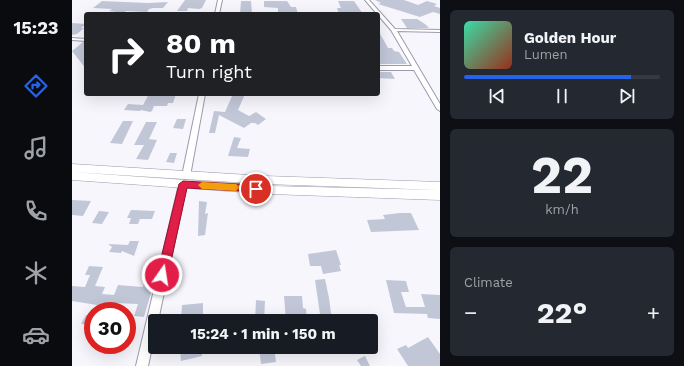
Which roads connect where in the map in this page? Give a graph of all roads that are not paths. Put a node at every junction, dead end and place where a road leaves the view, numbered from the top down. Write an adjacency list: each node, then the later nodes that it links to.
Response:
1 (220, 0): 3 (street)
2 (367, 0): 4 (street)
3 (217, 12)
4 (378, 12)
5 (380, 14): 6 (street)
6 (394, 30): 7 (street); 11 (street)
7 (440, 31)
8 (72, 39): 9 (street)
9 (84, 40)
10 (380, 68): 11 (street)
11 (416, 68): 13 (street)
12 (202, 96): 16 (street)
13 (440, 109)
14 (72, 168): 16 (street)
15 (72, 176): 16 (street)
16 (184, 180): 17 (street); 18 (street); 19 (street)
17 (440, 186)
18 (440, 195)
19 (142, 366)

